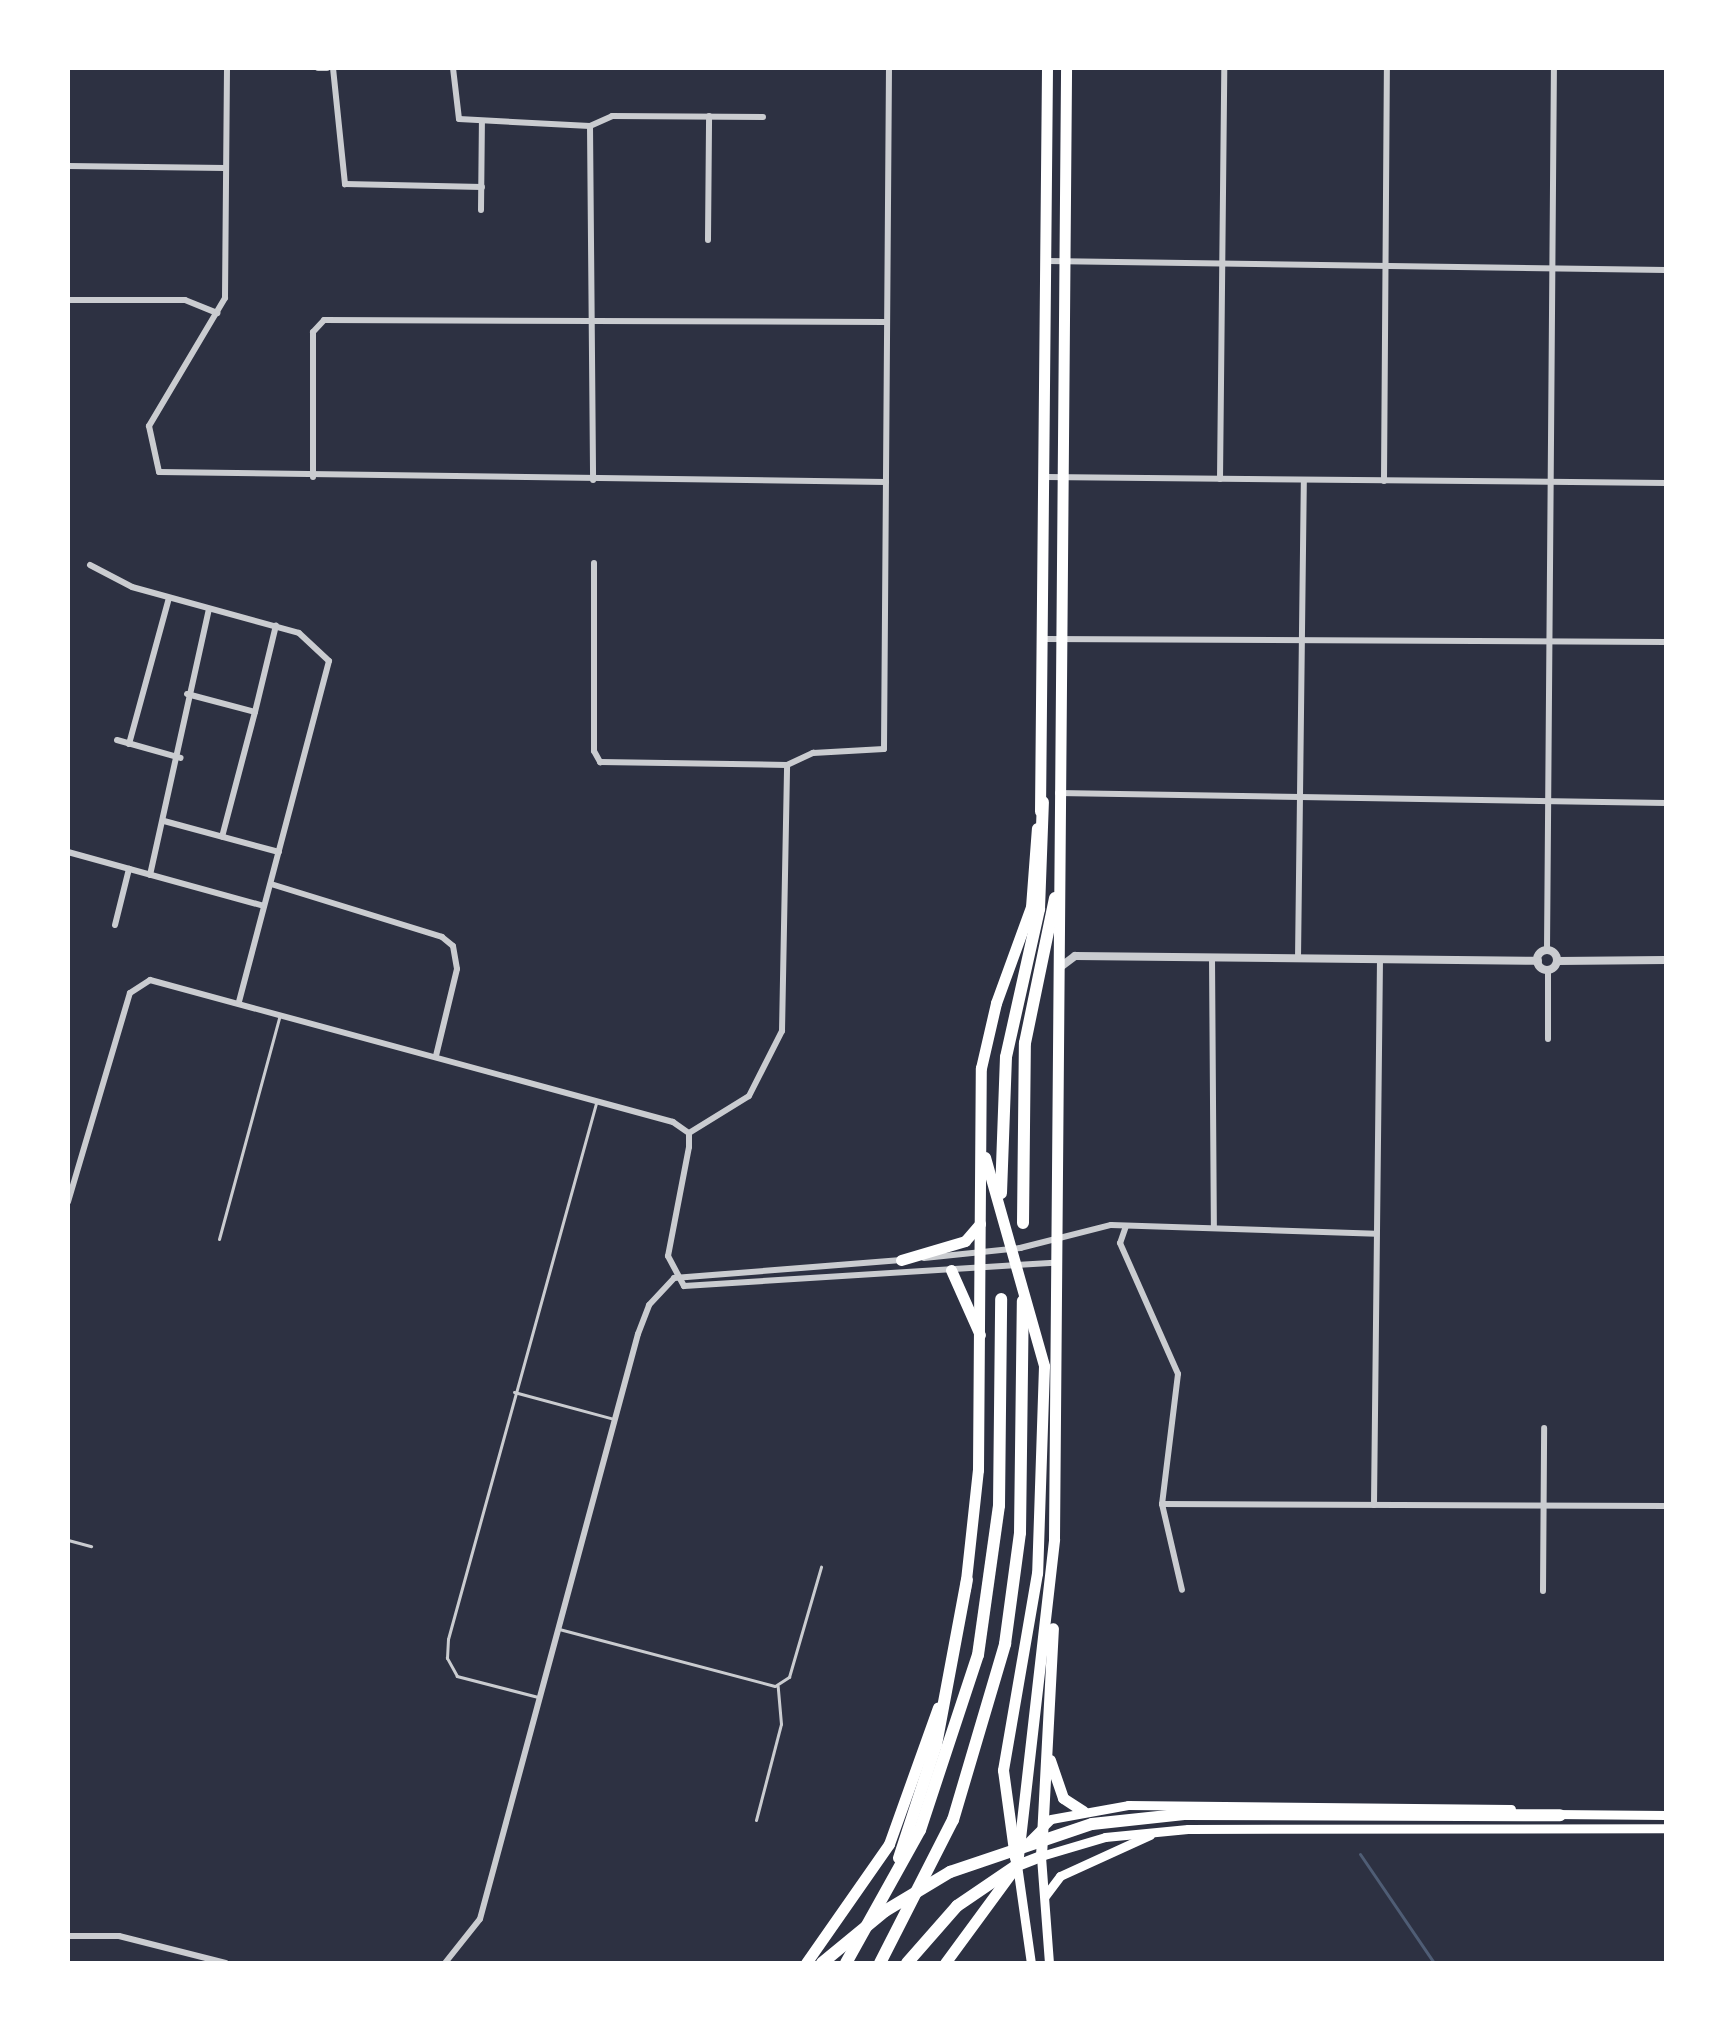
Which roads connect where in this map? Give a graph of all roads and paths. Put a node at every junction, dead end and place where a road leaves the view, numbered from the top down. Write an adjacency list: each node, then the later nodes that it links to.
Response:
1 (227, 68): 17 (street)
2 (318, 68): 3 (street)
3 (327, 68)
4 (333, 68): 18 (street)
5 (453, 68): 14 (street)
6 (889, 68): 30 (street)
7 (1047, 68): 21 (highway)
8 (1066, 68): 22 (highway)
9 (1224, 68): 23 (street)
10 (1387, 68): 24 (street)
11 (1554, 68): 25 (street)
12 (709, 116): 13 (street); 15 (street); 20 (street)
13 (763, 117)
14 (482, 121): 15 (street); 18 (street)
15 (590, 126): 29 (street)
16 (68, 166): 17 (street)
17 (225, 168): 28 (street)
18 (482, 187): 19 (street)
19 (481, 210)
20 (708, 240)
21 (1048, 261): 22 (street); 32 (highway)
22 (1062, 261): 23 (street); 33 (highway)
23 (1222, 266): 24 (street); 34 (street)
24 (1385, 268): 25 (street); 37 (street)
25 (1552, 269): 26 (street); 39 (street)
26 (1666, 270)
27 (68, 300): 28 (street)
28 (218, 313): 31 (street)
29 (592, 322): 30 (street); 31 (street); 35 (street)
30 (886, 322): 38 (street)
31 (313, 477): 35 (street)
32 (1046, 477): 33 (street); 46 (highway)
33 (1061, 477): 34 (street); 47 (highway)
34 (1220, 479): 36 (street)
35 (593, 480): 38 (street)
36 (1304, 480): 37 (street); 48 (street)
37 (1384, 481): 39 (street)
38 (886, 482): 56 (street)
39 (1551, 482): 40 (street); 49 (street)
40 (1666, 483)
41 (594, 563): 56 (street)
42 (90, 565): 43 (street)
43 (169, 598): 44 (street); 54 (street)
44 (209, 609): 45 (street); 51 (street)
45 (276, 625): 52 (street); 65 (street)
46 (1045, 639): 47 (street); 59 (highway)
47 (1059, 639): 48 (street); 57 (highway)
48 (1303, 639): 49 (street); 58 (street)
49 (1549, 640): 50 (street); 60 (street)
50 (1666, 642)
51 (187, 694): 52 (street); 55 (street)
52 (255, 712): 63 (street)
53 (117, 740): 54 (street)
54 (129, 744): 55 (street)
55 (181, 758): 62 (street)
56 (787, 765): 89 (street)
57 (1057, 793): 58 (street); 69 (highway)
58 (1301, 799): 60 (street); 76 (street)
59 (1043, 802): 88 (highway); 90 (highway)
60 (1548, 802): 61 (street); 73 (street)
61 (1666, 803)
62 (164, 821): 63 (street); 67 (street)
63 (222, 837): 65 (street)
64 (68, 852): 66 (street)
65 (279, 852): 68 (street)
66 (129, 869): 67 (street); 71 (street)
67 (150, 875): 70 (street)
68 (271, 884): 70 (street); 86 (street)
69 (1055, 898): 72 (highway); 92 (highway)
70 (264, 906): 83 (street)
71 (115, 925)
72 (1059, 941): 74 (street); 81 (highway)
73 (1547, 950): 79 (street); 80 (street)
74 (1075, 956): 75 (street); 81 (street)
75 (1212, 958): 76 (street); 95 (street)
76 (1298, 959): 77 (street)
77 (1380, 959): 79 (street); 96 (street)
78 (1666, 960): 80 (street)
79 (1538, 961): 82 (street)
80 (1557, 961): 82 (street)
81 (1059, 969): 97 (highway)
82 (1548, 969): 85 (street)
83 (239, 1002): 84 (street); 91 (street)
84 (280, 1013): 86 (street); 98 (lane)
85 (1548, 1039)
86 (436, 1056): 87 (street)
87 (597, 1099): 89 (street); 110 (lane)
88 (979, 1121): 93 (highway); 99 (highway)
89 (689, 1133): 106 (street)
90 (1001, 1193)
91 (68, 1202)
92 (1023, 1223)
93 (980, 1224): 100 (highway); 101 (highway)
94 (1126, 1226): 95 (street); 97 (street); 113 (street)
95 (1214, 1227): 96 (street)
96 (1376, 1234): 114 (street)
97 (1053, 1237): 99 (street); 102 (highway)
98 (219, 1239)
99 (1010, 1249): 100 (street); 103 (highway)
100 (982, 1252): 101 (street); 104 (highway)
101 (901, 1260): 106 (street)
102 (1054, 1263): 103 (street); 123 (highway)
103 (1022, 1264): 104 (street); 136 (highway)
104 (983, 1267): 105 (street); 109 (highway)
105 (951, 1270): 106 (street); 109 (highway)
106 (674, 1278): 111 (street)
107 (1001, 1299): 138 (highway)
108 (1023, 1301): 144 (highway)
109 (980, 1336): 120 (highway)
110 (514, 1392): 111 (lane); 126 (lane)
111 (614, 1419): 124 (street)
112 (1544, 1428): 115 (street)
113 (1162, 1504): 114 (street); 121 (street)
114 (1374, 1505): 115 (street)
115 (1543, 1506): 116 (street); 122 (street)
116 (1666, 1506)
117 (68, 1540): 118 (lane)
118 (91, 1546)
119 (821, 1567): 125 (lane)
120 (967, 1580): 138 (highway); 140 (highway)
121 (1182, 1590)
122 (1543, 1591)
123 (1052, 1600): 127 (highway); 136 (highway)
124 (559, 1629): 125 (lane); 126 (street)
125 (778, 1686): 131 (lane)
126 (540, 1697): 142 (street)
127 (1047, 1743): 128 (highway); 132 (highway)
128 (1083, 1811): 129 (main road); 132 (main road)
129 (1560, 1815): 130 (main road); 140 (highway)
130 (1666, 1815)
131 (756, 1820)
132 (1041, 1825): 135 (highway); 136 (main road)
133 (1666, 1828): 134 (main road)
134 (1161, 1830): 135 (main road); 137 (main road)
135 (1041, 1856): 136 (highway); 137 (main road)
136 (1017, 1863): 145 (highway); 146 (highway); 147 (main road)
137 (1044, 1900): 148 (main road)
138 (883, 1903): 143 (highway)
139 (68, 1936): 141 (street)
140 (814, 1960)
141 (226, 1963)
142 (445, 1963)
143 (846, 1963)
144 (880, 1963)
145 (907, 1963)
146 (945, 1963)
147 (1031, 1963)
148 (1049, 1963)

